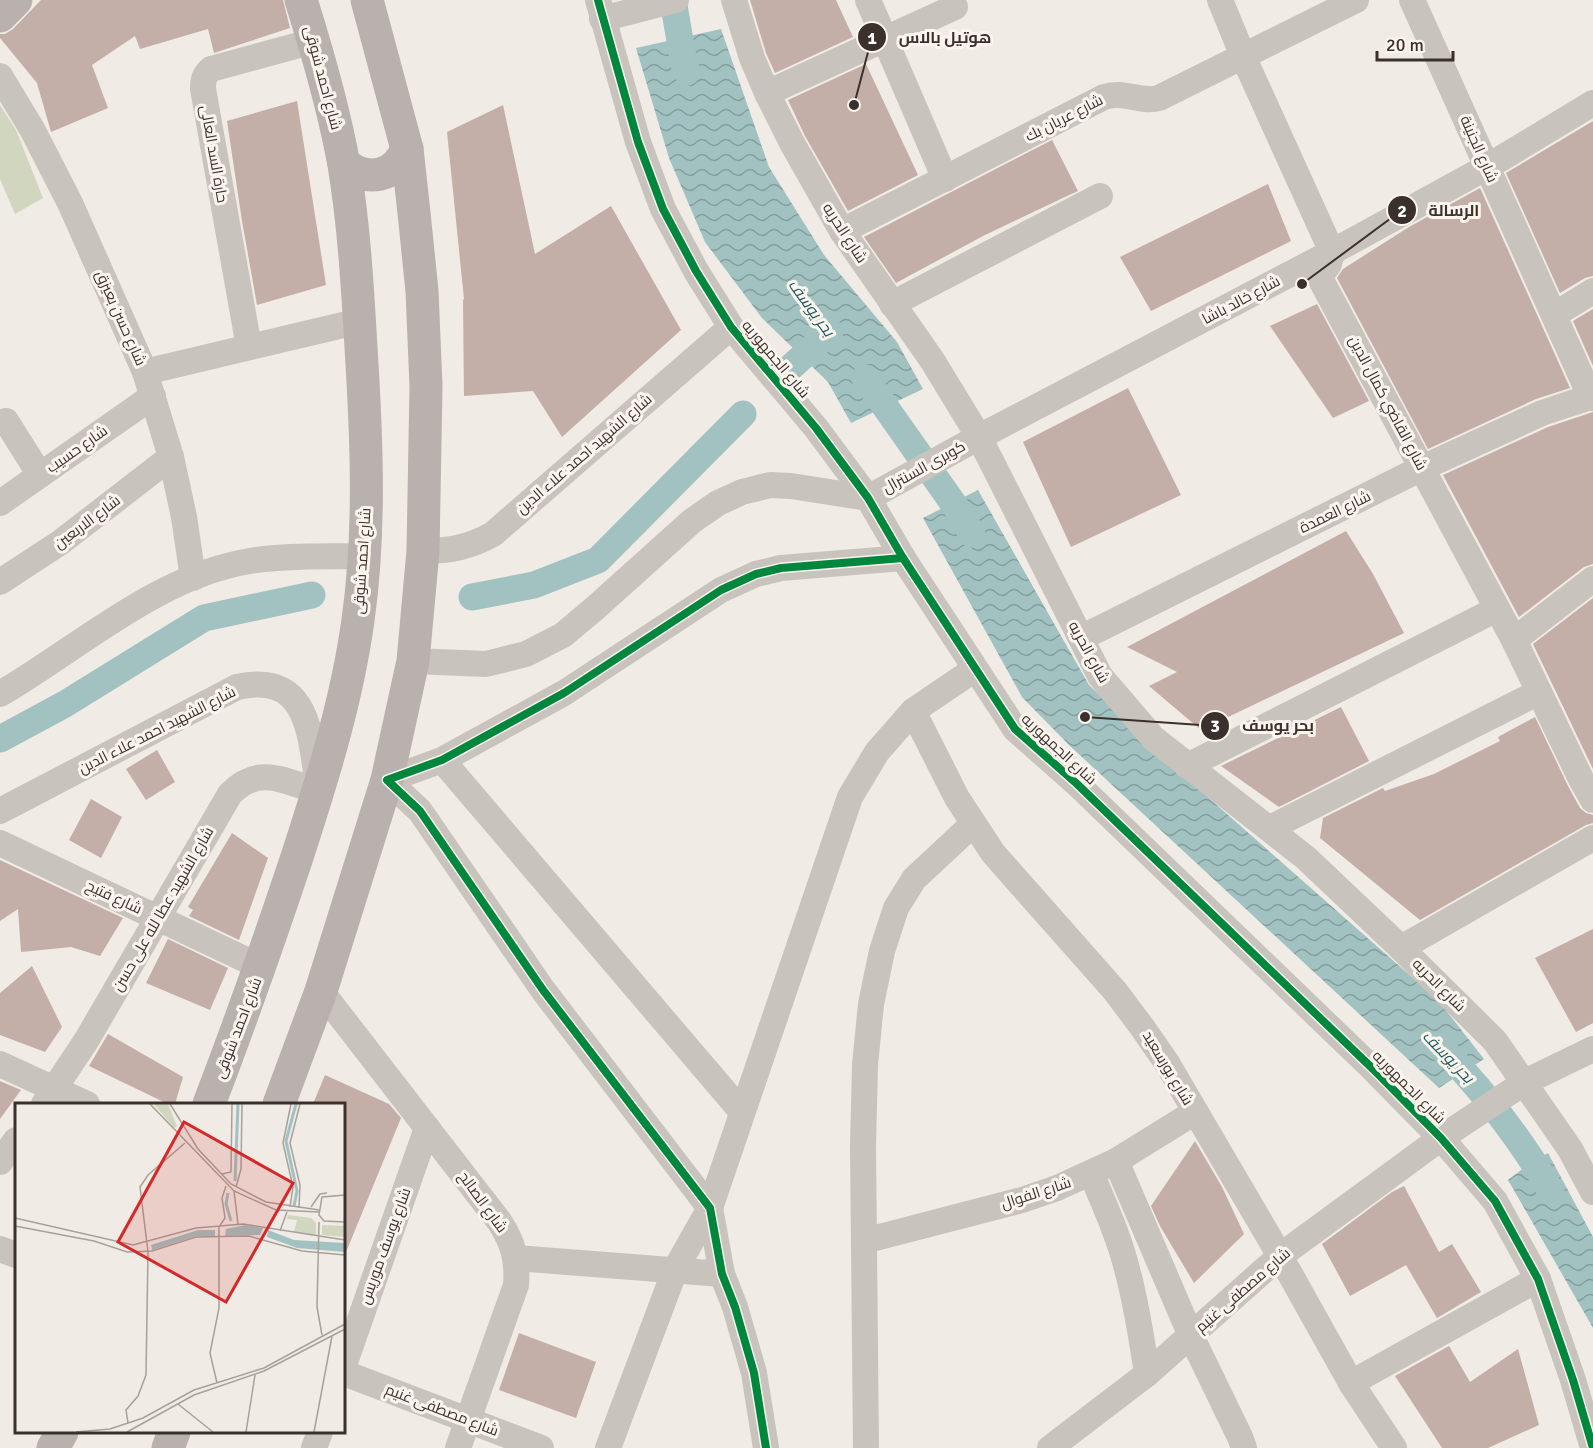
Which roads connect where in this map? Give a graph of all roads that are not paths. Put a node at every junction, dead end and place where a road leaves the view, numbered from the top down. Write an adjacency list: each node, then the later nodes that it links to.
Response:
1 (16, 0): 13 (main road)
2 (301, 0): 15 (main road, شارع احمد شوقى)
3 (367, 0): 20 (main road)
4 (676, 0): 11 (street)
5 (734, 0): 18 (street, شارع الحريه)
6 (868, 0): 14 (street)
7 (1220, 0): 16 (street)
8 (1356, 0): 12 (street, شارع عريان بك)
9 (1412, 0): 22 (street, شارع الجنينة)
10 (955, 7): 14 (street)
11 (600, 9): 33 (street, شارع الجمهوريه)
12 (1317, 9): 16 (street, شارع عريان بك)
13 (0, 16)
14 (885, 39): 18 (street); 23 (street)
15 (314, 41): 21 (main road, شارع احمد شوقى); 34 (street, حارة السد العالى)
16 (1243, 56): 23 (street, شارع عريان بك); 28 (street)
17 (0, 76): 35 (street, شارع حسن بعيزق)
18 (766, 93): 27 (street, شارع الحريه)
19 (1593, 103): 22 (street, شارع خالد باشا)
20 (408, 149): 21 (main road); 25 (main road)
21 (344, 164): 26 (main road, شارع احمد شوقى)
22 (1487, 167): 28 (street, شارع خالد باشا); 31 (street, شارع الجنينة)
23 (945, 179): 27 (street, شارع عريان بك)
24 (1100, 196): 30 (street)
25 (414, 213): 26 (main road); 44 (main road)
26 (351, 216): 32 (main road, شارع احمد شوقى)
27 (842, 231): 30 (street, شارع الحريه)
28 (1332, 252): 38 (street, شارع خالد باشا); 40 (street, شارع القاضي كمال الدين)
29 (1593, 291): 31 (street)
30 (892, 304): 38 (street, شارع الحريه)
31 (1554, 315): 36 (street, شارع الجنينة)
32 (360, 321): 34 (street); 45 (main road, شارع احمد شوقى)
33 (731, 327): 42 (street, شارع الجمهوريه); 44 (street, شارع الشهيد احمد علاء الدين)
34 (249, 347): 35 (street)
35 (149, 384): 39 (street, شارع حسن بعيزق); 41 (street, شارع حسيب)
36 (1592, 397): 40 (street, شارع العمدة)
37 (6, 421): 41 (street)
38 (979, 437): 42 (street, كوبرى السنترال); 51 (street, شارع الحريه)
39 (171, 457): 47 (street, شارع حسن بعيزق); 49 (street, شارع الاربعين)
40 (1422, 468): 50 (street, شارع القاضي كمال الدين); 51 (street, شارع العمدة)
41 (40, 475): 43 (street, شارع حسيب)
42 (868, 498): 46 (street, شارع الجمهوريه); 53 (street)
43 (0, 503)
44 (423, 551): 53 (main road)
45 (365, 556): 47 (street); 61 (main road, شارع احمد شوقى)
46 (903, 558): 54 (street, شارع الجمهوريه); 58 (street)
47 (193, 578): 56 (street)
48 (1593, 579): 52 (street)
49 (0, 582)
50 (1497, 609): 52 (street, شارع القاضي كمال الدين); 59 (street)
51 (1081, 638): 59 (street, شارع الحريه)
52 (1514, 640): 55 (street, شارع القاضي كمال الدين)
53 (413, 661): 60 (main road)
54 (975, 669): 57 (street); 82 (street, شارع الجمهوريه)
55 (1539, 692): 62 (street, شارع القاضي كمال الدين); 65 (street)
56 (0, 694)
57 (913, 711): 64 (street, شارع بورسعيد); 79 (street)
58 (442, 760): 60 (street); 79 (street)
59 (1187, 766): 65 (street, شارع الحريه)
60 (387, 780): 71 (main road); 88 (street)
61 (319, 792): 63 (street, شارع الشهيد احمد علاء الدين); 68 (street, شارع الشهيد عطا لله على حسن); 70 (main road, شارع احمد شوقى)
62 (1593, 800)
63 (0, 811)
64 (973, 824): 80 (street, شارع بورسعيد); 89 (street)
65 (1270, 828): 69 (street, شارع الحريه)
66 (1593, 838): 69 (street)
67 (0, 843): 68 (street, شارع فتيح)
68 (158, 918): 70 (street, شارع فتيح); 75 (street, شارع الشهيد عطا لله على حسن)
69 (1401, 948): 74 (street, شارع الحريه)
70 (261, 967): 77 (main road, شارع احمد شوقى)
71 (321, 991): 78 (main road); 81 (street, شارع الصالح)
72 (1593, 1048): 74 (street)
73 (0, 1064): 75 (street)
74 (1525, 1082): 82 (street, شارع مصطفى غنيم); 87 (street, شارع الحريه)
75 (49, 1097): 76 (street)
76 (82, 1103)
77 (209, 1103)
78 (279, 1103)
79 (742, 1112): 88 (street)
80 (1195, 1112): 84 (street, شارع الفوال); 92 (street, شارع بورسعيد)
81 (427, 1128): 93 (street, شارع الصالح); 98 (street, شارع يوسف موريس)
82 (1441, 1138): 92 (street, شارع مصطفى غنيم); 96 (street, شارع الجمهوريه)
83 (15, 1141): 85 (street)
84 (1116, 1161): 86 (street, شارع الفوال); 97 (street)
85 (0, 1162)
86 (1091, 1173): 89 (street, شارع الفوال); 100 (street)
87 (1593, 1192)
88 (710, 1208): 94 (street); 95 (street)
89 (864, 1241): 113 (street)
90 (0, 1249): 91 (street)
91 (15, 1255)
92 (1280, 1256): 97 (street, شارع مصطفى غنيم); 101 (street, شارع بورسعيد)
93 (516, 1258): 94 (street); 102 (street, شارع الصالح)
94 (675, 1270): 95 (street); 111 (street)
95 (722, 1274): 112 (street)
96 (1538, 1280): 101 (street); 117 (street, شارع الجمهوريه)
97 (1191, 1336): 100 (street, شارع مصطفى غنيم); 115 (street)
98 (345, 1362)
99 (345, 1373): 102 (street, شارع مصطفى غنيم)
100 (1147, 1374): 114 (street, شارع مصطفى غنيم)
101 (1351, 1383): 116 (street, شارع بورسعيد)
102 (468, 1420): 109 (street, شارع الصالح); 110 (street, شارع مصطفى غنيم)
103 (61, 1433): 106 (main road)
104 (173, 1433): 107 (main road)
105 (319, 1433): 108 (street)
106 (53, 1448)
107 (168, 1448)
108 (314, 1448)
109 (458, 1448)
110 (541, 1448)
111 (608, 1448)
112 (766, 1448)
113 (866, 1448)
114 (1050, 1448)
115 (1244, 1448)
116 (1394, 1448)
117 (1593, 1448)

